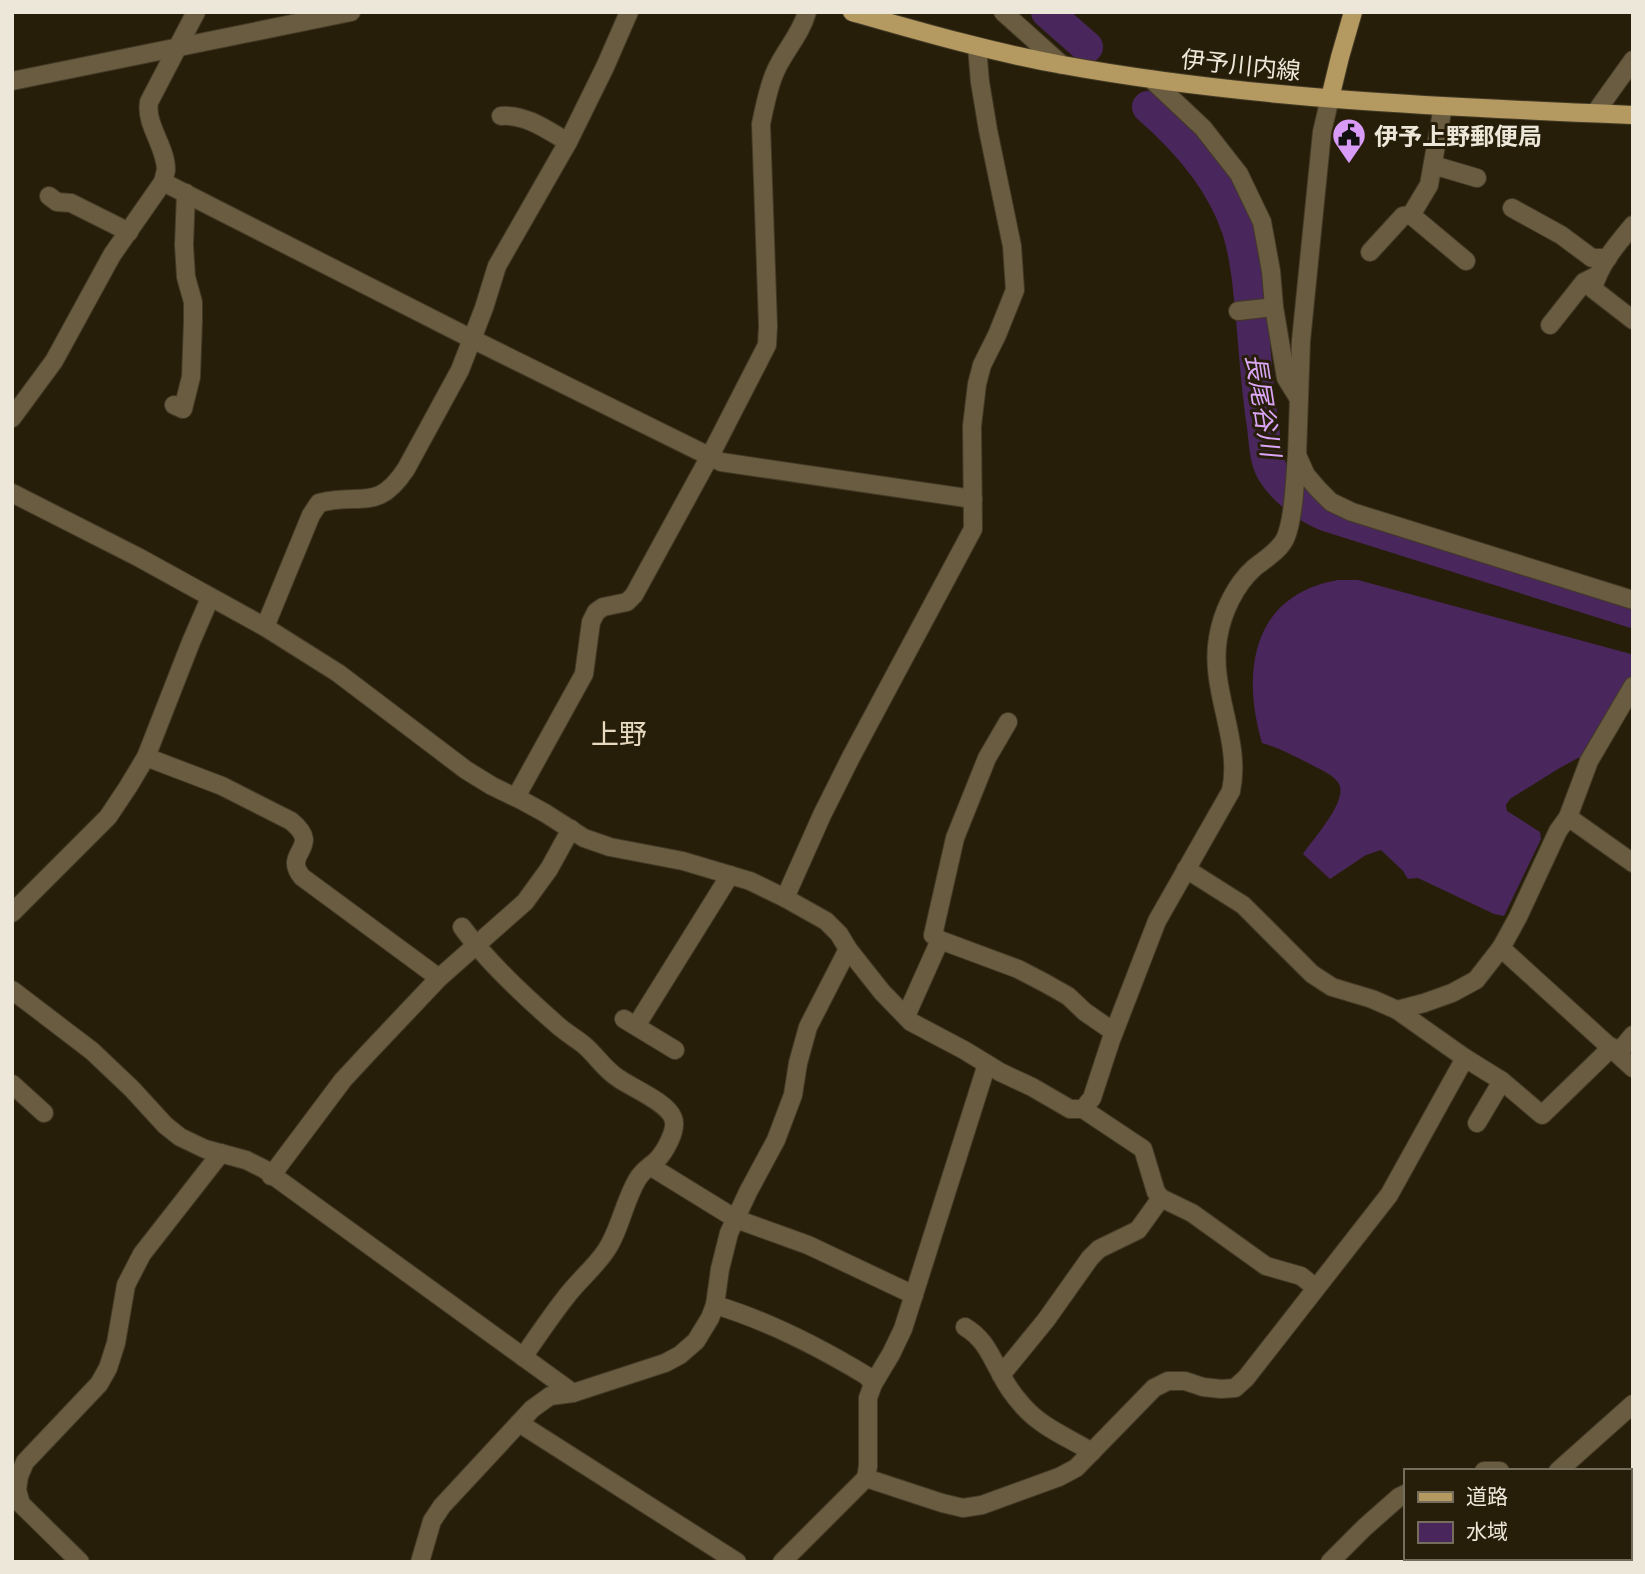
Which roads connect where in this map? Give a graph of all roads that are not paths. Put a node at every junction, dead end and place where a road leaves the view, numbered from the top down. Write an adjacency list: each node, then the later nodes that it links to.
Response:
1 (196, 12): 9 (street)
2 (351, 12): 9 (street)
3 (629, 12): 19 (street)
4 (807, 12): 42 (street)
5 (852, 12): 8 (main road, 伊予川内線)
6 (1003, 12): 11 (street)
7 (1353, 12): 14 (main road)
8 (977, 47): 11 (main road, 伊予川内線); 44 (street)
9 (178, 48): 13 (street); 22 (street)
10 (1633, 60): 16 (street)
11 (1062, 65): 12 (main road, 伊予川内線)
12 (1151, 79): 14 (main road, 伊予川内線); 33 (street)
13 (12, 81)
14 (1330, 97): 15 (main road, 伊予川内線); 38 (street)
15 (1443, 106): 16 (main road, 伊予川内線); 20 (street)
16 (1595, 113): 17 (main road, 伊予川内線)
17 (1633, 115)
18 (501, 116): 19 (street)
19 (568, 142): 37 (street)
20 (1433, 165): 21 (street); 26 (street)
21 (1477, 178)
22 (163, 182): 23 (street); 28 (street)
23 (186, 193): 37 (street); 39 (street)
24 (49, 196): 28 (street)
25 (1512, 208): 30 (street)
26 (1411, 215): 29 (street); 31 (street)
27 (1633, 225): 30 (street)
28 (129, 232): 40 (street)
29 (1370, 252)
30 (1608, 258): 32 (street)
31 (1466, 261)
32 (1596, 276): 35 (street); 36 (street)
33 (1273, 307): 34 (street); 38 (street)
34 (1238, 311)
35 (1633, 320)
36 (1550, 325)
37 (472, 339): 42 (street); 47 (street)
38 (1299, 399): 41 (street)
39 (174, 405)
40 (12, 418)
41 (1297, 454): 46 (street); 55 (street)
42 (710, 456): 44 (street); 51 (street)
43 (12, 493): 45 (street)
44 (974, 499): 57 (street)
45 (210, 598): 47 (street); 50 (street)
46 (1633, 600)
47 (265, 627): 51 (street)
48 (1633, 686): 52 (street)
49 (1007, 722): 60 (street)
50 (146, 757): 58 (street); 64 (street)
51 (516, 797): 53 (street)
52 (1568, 817): 54 (street); 62 (street)
53 (571, 829): 56 (street); 61 (street)
54 (1633, 863)
55 (1186, 869): 66 (street); 68 (street)
56 (730, 875): 57 (street); 70 (street)
57 (785, 898): 63 (street)
58 (12, 913)
59 (461, 927): 61 (street)
60 (940, 940): 67 (street); 68 (street)
61 (476, 946): 64 (street); 81 (street)
62 (1501, 948): 66 (street); 71 (street)
63 (848, 949): 67 (street); 84 (street)
64 (439, 978): 82 (street)
65 (12, 989): 80 (street)
66 (1397, 1010): 72 (street)
67 (906, 1016): 73 (street)
68 (1114, 1032): 77 (street)
69 (1633, 1035): 71 (street)
70 (675, 1050)
71 (1615, 1050): 74 (street); 75 (street)
72 (1465, 1058): 75 (street); 85 (street)
73 (988, 1064): 77 (street); 86 (street)
74 (1633, 1068)
75 (1502, 1081): 79 (street)
76 (12, 1084): 78 (street)
77 (1083, 1109): 83 (street)
78 (44, 1113)
79 (1477, 1123)
80 (220, 1153): 82 (street); 99 (street)
81 (649, 1166): 84 (street); 89 (street)
82 (271, 1175): 89 (street)
83 (1161, 1198): 85 (street); 90 (street)
84 (736, 1219): 86 (street); 87 (street)
85 (1317, 1288): 95 (street)
86 (914, 1295): 91 (street)
87 (715, 1305): 91 (street); 92 (street)
88 (965, 1327): 90 (street)
89 (523, 1357): 92 (street)
90 (1001, 1375): 95 (street)
91 (873, 1384): 97 (street)
92 (573, 1393): 94 (street)
93 (1633, 1404): 96 (street)
94 (519, 1423): 100 (street); 101 (street)
95 (1092, 1452): 97 (street)
96 (1560, 1469)
97 (866, 1478): 102 (street)
98 (1404, 1494): 103 (street)
99 (80, 1562)
100 (420, 1562)
101 (737, 1562)
102 (782, 1562)
103 (1330, 1562)

